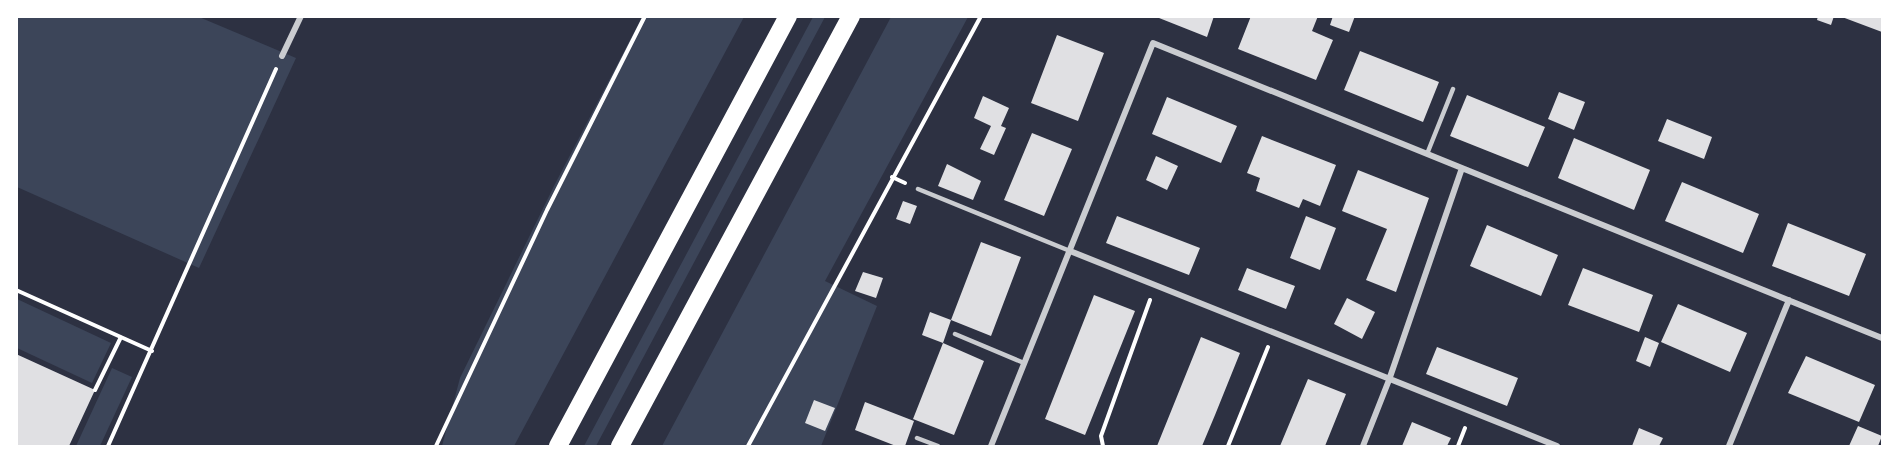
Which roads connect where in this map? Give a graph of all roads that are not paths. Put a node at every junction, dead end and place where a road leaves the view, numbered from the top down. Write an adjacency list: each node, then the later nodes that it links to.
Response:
1 (301, 16): 4 (street)
2 (788, 16): 16 (highway)
3 (851, 16): 17 (highway)
4 (282, 56)
5 (1453, 89): 6 (lane)
6 (1426, 154): 7 (street); 9 (street)
7 (1462, 168): 10 (street); 14 (street)
8 (918, 189): 9 (lane)
9 (1070, 251): 13 (street); 14 (street)
10 (1788, 300): 12 (street); 22 (street)
11 (955, 334): 13 (lane)
12 (1882, 338)
13 (1024, 363): 19 (street)
14 (1389, 380): 20 (street); 21 (street)
15 (917, 438): 18 (lane)
16 (558, 447)
17 (620, 447)
18 (938, 447)
19 (991, 447)
20 (1363, 447)
21 (1557, 447)
22 (1729, 447)

